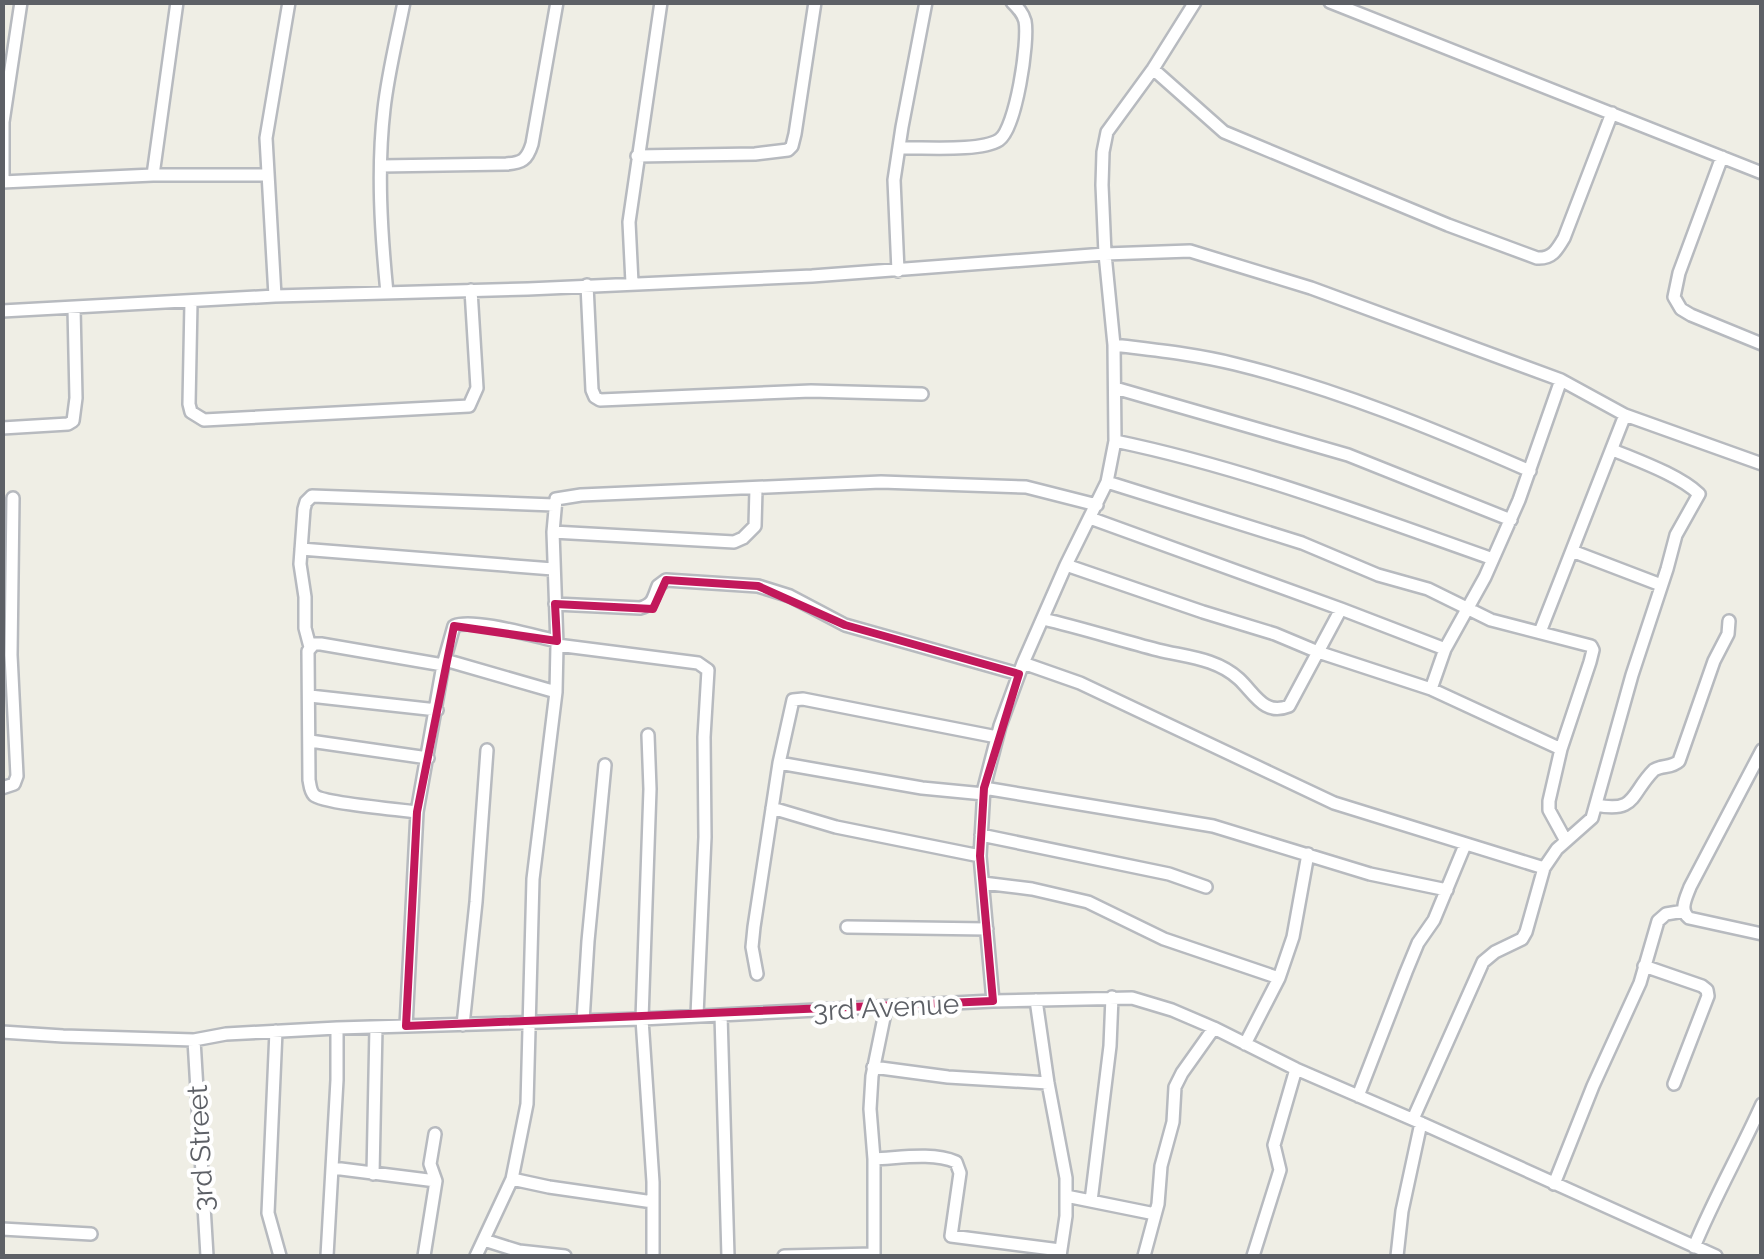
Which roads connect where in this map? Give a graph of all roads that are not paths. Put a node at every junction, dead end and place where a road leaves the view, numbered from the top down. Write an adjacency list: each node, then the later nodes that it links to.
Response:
1 (22, 2): 21 (street)
2 (177, 2): 19 (street)
3 (289, 2): 20 (street)
4 (404, 2): 17 (street)
5 (556, 2): 17 (street)
6 (661, 2): 15 (street)
7 (815, 2): 15 (street)
8 (926, 2): 14 (street)
9 (1012, 2): 14 (street)
10 (1196, 2): 12 (street)
11 (1330, 2): 13 (street)
12 (1153, 69): 13 (street); 22 (street)
13 (1612, 113): 16 (street)
14 (898, 148): 23 (street)
15 (637, 156): 24 (street)
16 (1722, 157): 18 (street); 32 (street)
17 (381, 166): 27 (street)
18 (1762, 172)
19 (153, 174): 20 (street); 21 (street)
20 (266, 174): 28 (street)
21 (3, 182)
22 (1105, 254): 23 (street); 33 (street); 34 (street)
23 (898, 271): 24 (street)
24 (632, 283): 25 (street)
25 (587, 285): 26 (street); 36 (street)
26 (470, 290): 27 (street); 29 (street)
27 (388, 293): 28 (street)
28 (275, 296): 29 (street)
29 (191, 302): 30 (street)
30 (74, 308): 31 (street); 38 (street)
31 (2, 310)
32 (1762, 344)
33 (1114, 345): 35 (street); 42 (street)
34 (1562, 380): 37 (street); 42 (street)
35 (1115, 388): 39 (street); 49 (street)
36 (922, 394)
37 (1625, 415): 40 (street); 41 (street)
38 (2, 428)
39 (1115, 441): 43 (street); 53 (street)
40 (1613, 450): 52 (street); 56 (street)
41 (1762, 464)
42 (1530, 471): 49 (street)
43 (1107, 482): 47 (street); 58 (street)
44 (756, 489): 46 (street); 47 (street); 50 (street)
45 (13, 498): 82 (street)
46 (554, 505): 50 (street); 51 (street)
47 (1097, 505): 48 (street)
48 (1090, 518): 54 (street); 59 (street)
49 (1510, 520): 53 (street)
50 (552, 532): 55 (street)
51 (302, 549): 55 (street); 64 (street)
52 (1572, 551): 56 (street); 62 (street)
53 (1493, 559): 58 (street)
54 (1066, 564): 60 (street); 66 (street)
55 (553, 569): 57 (street)
56 (1661, 584): 84 (street)
57 (555, 604): 63 (street); 68 (street)
58 (1468, 608): 62 (street); 65 (street)
59 (1342, 609): 65 (street); 66 (street)
60 (1043, 619): 66 (street); 68 (street)
61 (1728, 621): 84 (street)
62 (1540, 632): 76 (street)
63 (557, 643): 67 (street); 70 (street); 108 (street)
64 (310, 647): 67 (street); 71 (street)
65 (1445, 649): 69 (street)
66 (1318, 652): 69 (street)
67 (444, 663): 70 (street); 72 (street)
68 (1021, 668): 74 (street); 89 (street)
69 (1431, 689): 76 (street)
70 (556, 692): 111 (street)
71 (310, 696): 72 (street); 75 (street)
72 (436, 710): 79 (street)
73 (648, 736): 109 (street)
74 (997, 736): 80 (street); 83 (street)
75 (310, 741): 79 (street); 86 (street)
76 (1561, 749): 88 (street)
77 (487, 750): 112 (street)
78 (1762, 750): 96 (street)
79 (428, 758): 86 (street)
80 (780, 763): 83 (street); 85 (street)
81 (605, 764): 110 (street)
82 (2, 788)
83 (984, 791): 87 (street); 90 (street)
84 (1596, 805): 88 (street)
85 (772, 808): 91 (street); 101 (street)
86 (418, 812): 113 (street)
87 (981, 835): 91 (street); 94 (street)
88 (1566, 841): 92 (street)
89 (1464, 844): 92 (street); 95 (street)
90 (1308, 854): 95 (street); 102 (street)
91 (980, 856): 93 (street)
92 (1544, 868): 127 (street)
93 (984, 883): 98 (street); 102 (street)
94 (1206, 887)
95 (1447, 890): 125 (street)
96 (1684, 911): 99 (street); 100 (street)
97 (847, 927): 98 (street)
98 (987, 929): 105 (street)
99 (1762, 934)
100 (1644, 966): 124 (street); 134 (street)
101 (757, 974)
102 (1279, 978): 120 (street)
103 (1112, 997): 104 (street, 3rd Avenue); 116 (street, 3rd Avenue); 136 (street)
104 (1036, 1000): 105 (street, 3rd Avenue); 123 (street)
105 (992, 1001): 106 (street, 3rd Avenue)
106 (886, 1008): 107 (street, 3rd Avenue); 121 (street)
107 (721, 1014): 108 (street, 3rd Avenue); 154 (street)
108 (697, 1015): 109 (street, 3rd Avenue)
109 (642, 1019): 110 (street, 3rd Avenue); 137 (street)
110 (583, 1021): 111 (street, 3rd Avenue)
111 (528, 1023): 112 (street, 3rd Avenue); 132 (street)
112 (463, 1025): 113 (street, 3rd Avenue)
113 (406, 1026): 114 (street, 3rd Avenue)
114 (376, 1027): 115 (street, 3rd Avenue); 131 (street)
115 (337, 1028): 117 (street, 3rd Avenue); 130 (street)
116 (1214, 1028): 120 (street, 3rd Avenue); 138 (street)
117 (276, 1031): 119 (street, 3rd Avenue); 148 (street)
118 (2, 1032): 119 (street, 3rd Avenue)
119 (194, 1040): 147 (street, 3rd Street)
120 (1244, 1044): 122 (street, 3rd Avenue)
121 (874, 1067): 123 (street); 129 (street)
122 (1296, 1069): 125 (street, 3rd Avenue); 157 (street)
123 (1048, 1084): 135 (street)
124 (1674, 1084)
125 (1358, 1096): 127 (street, 3rd Avenue)
126 (1762, 1104): 143 (street)
127 (1417, 1121): 134 (street, 3rd Avenue); 158 (street)
128 (435, 1134): 133 (street)
129 (874, 1159): 144 (street); 146 (street)
130 (333, 1168): 131 (street); 149 (street)
131 (373, 1174): 133 (street)
132 (512, 1179): 137 (street); 141 (street)
133 (436, 1182): 150 (street)
134 (1554, 1184): 142 (street, 3rd Avenue)
135 (1066, 1196): 136 (street); 144 (street)
136 (1091, 1200): 138 (street)
137 (653, 1202): 153 (street)
138 (1155, 1214): 156 (street)
139 (2, 1229): 140 (street)
140 (91, 1234)
141 (484, 1240): 145 (street); 151 (street)
142 (1678, 1240): 143 (street, 3rd Avenue); 159 (street)
143 (1694, 1247): 160 (street, 3rd Avenue)
144 (1060, 1253)
145 (519, 1254): 152 (street)
146 (874, 1255): 155 (street)
147 (207, 1256)
148 (280, 1256)
149 (327, 1256)
150 (424, 1256)
151 (476, 1256)
152 (565, 1256)
153 (653, 1256)
154 (728, 1256)
155 (784, 1256)
156 (1144, 1256)
157 (1253, 1256)
158 (1397, 1256)
159 (1672, 1256)
160 (1716, 1256)

